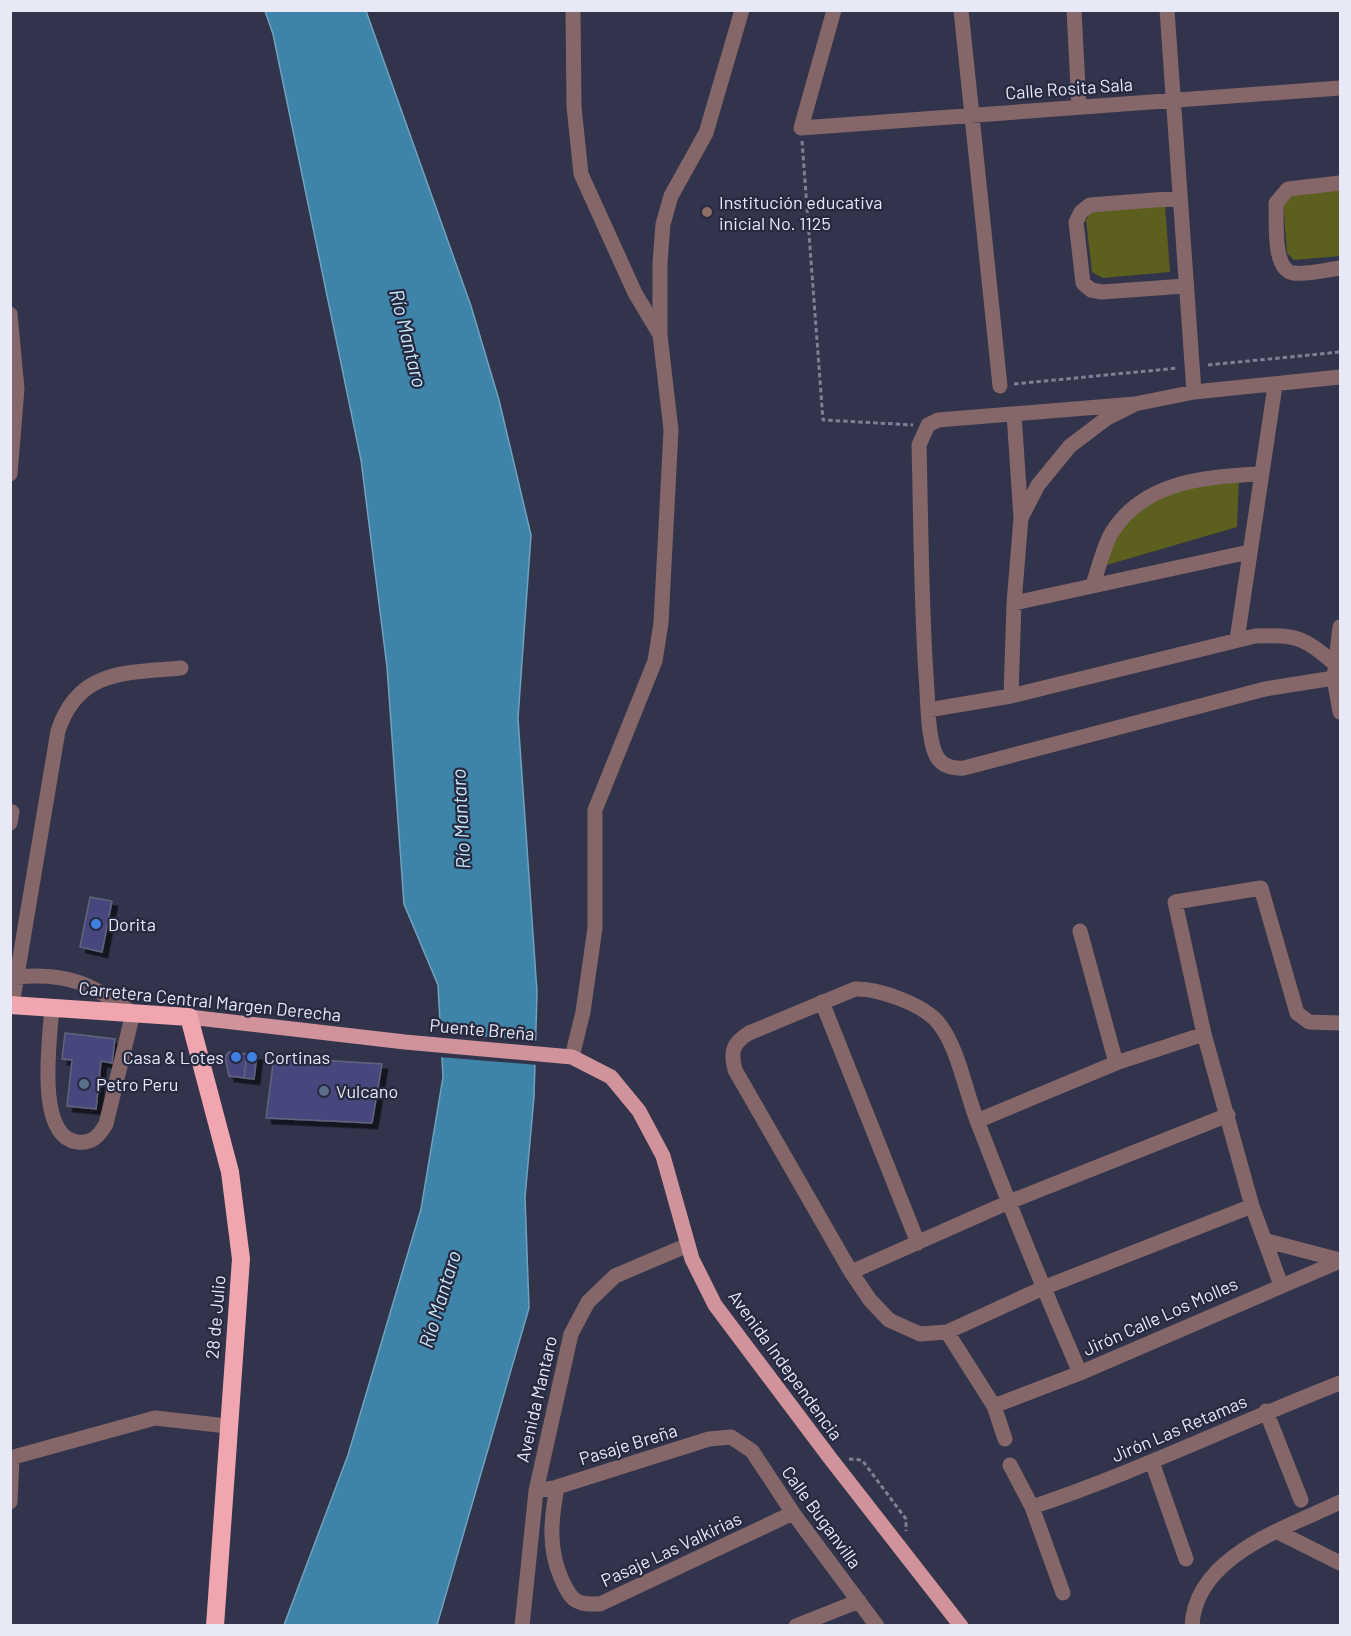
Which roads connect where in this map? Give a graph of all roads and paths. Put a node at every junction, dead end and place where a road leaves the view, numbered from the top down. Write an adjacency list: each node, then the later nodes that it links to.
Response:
1 (573, 10): 17 (street)
2 (742, 10): 17 (street)
3 (834, 10): 11 (street)
4 (961, 10): 10 (street)
5 (1074, 10): 9 (street)
6 (1167, 10): 8 (street)
7 (1341, 88): 8 (street, Calle Rosita Sala)
8 (1174, 100): 9 (street, Calle Rosita Sala); 13 (street)
9 (1079, 107): 10 (street, Calle Rosita Sala)
10 (974, 115): 11 (street, Calle Rosita Sala); 21 (street)
11 (801, 128): 26 (path)
12 (1341, 183): 14 (street)
13 (1180, 198): 15 (street); 15 (street)
14 (1341, 268)
15 (1185, 286): 19 (street)
16 (10, 314): 27 (street)
17 (660, 335): 51 (street)
18 (1341, 352): 19 (path)
19 (1191, 366): 21 (path); 23 (street)
20 (1341, 377): 22 (street)
21 (1000, 386)
22 (1275, 386): 23 (street); 28 (street)
23 (1194, 392): 24 (street)
24 (1136, 404): 25 (street); 29 (street)
25 (1014, 414): 26 (street); 29 (street)
26 (928, 425): 38 (street)
27 (10, 474)
28 (1261, 474): 30 (street); 31 (street)
29 (1020, 518): 32 (street)
30 (1249, 552): 31 (street); 34 (street)
31 (1093, 584): 32 (street)
32 (1014, 603): 37 (street)
33 (1341, 627): 36 (street)
34 (1237, 640): 36 (street); 37 (street)
35 (181, 668): 41 (street)
36 (1335, 671): 38 (street); 39 (street)
37 (1011, 696): 38 (street)
38 (928, 710)
39 (1341, 712)
40 (1080, 931): 52 (street)
41 (13, 974): 43 (street); 45 (street)
42 (822, 1002): 54 (street); 58 (street); 61 (street)
43 (11, 1005): 44 (highway, Carretera Central Margen Derecha)
44 (52, 1007): 45 (highway, Carretera Central Margen Derecha); 45 (street)
45 (133, 1013): 46 (highway, Carretera Central Margen Derecha)
46 (189, 1017): 49 (main road, Carretera Central Margen Derecha); 69 (highway, 28 de Julio)
47 (1341, 1023): 48 (street)
48 (1204, 1034): 52 (street); 53 (street)
49 (405, 1042): 50 (main road, Puente Breña)
50 (555, 1054): 51 (main road, Avenida Independencia)
51 (572, 1057): 59 (main road, Avenida Independencia)
52 (1116, 1063): 54 (street)
53 (1228, 1115): 55 (street); 56 (street)
54 (977, 1121): 55 (street)
55 (1009, 1202): 58 (street); 63 (street)
56 (1252, 1206): 57 (street); 63 (street)
57 (1267, 1241): 60 (street); 62 (street)
58 (918, 1243): 61 (street)
59 (688, 1245): 73 (main road, Avenida Independencia); 77 (street, Avenida Mantaro)
60 (1341, 1260): 62 (street, Jirón Calle Los Molles)
61 (851, 1272): 64 (street)
62 (1281, 1285): 65 (street, Jirón Calle Los Molles)
63 (1043, 1288): 64 (street); 65 (street)
64 (947, 1332): 67 (street)
65 (1080, 1372): 67 (street, Jirón Calle Los Molles)
66 (1341, 1383): 68 (street, Jirón Las Retamas)
67 (994, 1406): 71 (street)
68 (1266, 1412): 74 (street, Jirón Las Retamas); 78 (street)
69 (227, 1426): 72 (street); 90 (highway, 28 de Julio)
70 (731, 1437): 76 (street, Pasaje Breña); 82 (street, Calle Buganvilla)
71 (1005, 1439)
72 (11, 1458): 79 (street)
73 (830, 1458): 84 (main road, Avenida Independencia); 84 (path)
74 (1152, 1462): 81 (street, Jirón Las Retamas); 85 (street)
75 (1010, 1465): 81 (street)
76 (557, 1487): 77 (street, Pasaje Breña); 82 (street, Pasaje Las Valkirias)
77 (536, 1491): 91 (street, Avenida Mantaro)
78 (1301, 1500)
79 (10, 1502)
80 (1341, 1502): 83 (street)
81 (1032, 1508): 87 (street)
82 (793, 1513): 88 (street, Calle Buganvilla)
83 (1278, 1532): 86 (street); 96 (street)
84 (908, 1557): 89 (main road, Avenida Independencia)
85 (1186, 1559)
86 (1341, 1563)
87 (1063, 1593)
88 (859, 1601): 92 (street); 93 (street, Calle Buganvilla)
89 (950, 1611): 94 (main road, Avenida Independencia); 95 (main road, Avenida Independencia)
90 (215, 1626)
91 (522, 1626)
92 (796, 1626)
93 (877, 1626)
94 (961, 1626)
95 (969, 1626)
96 (1192, 1626)

